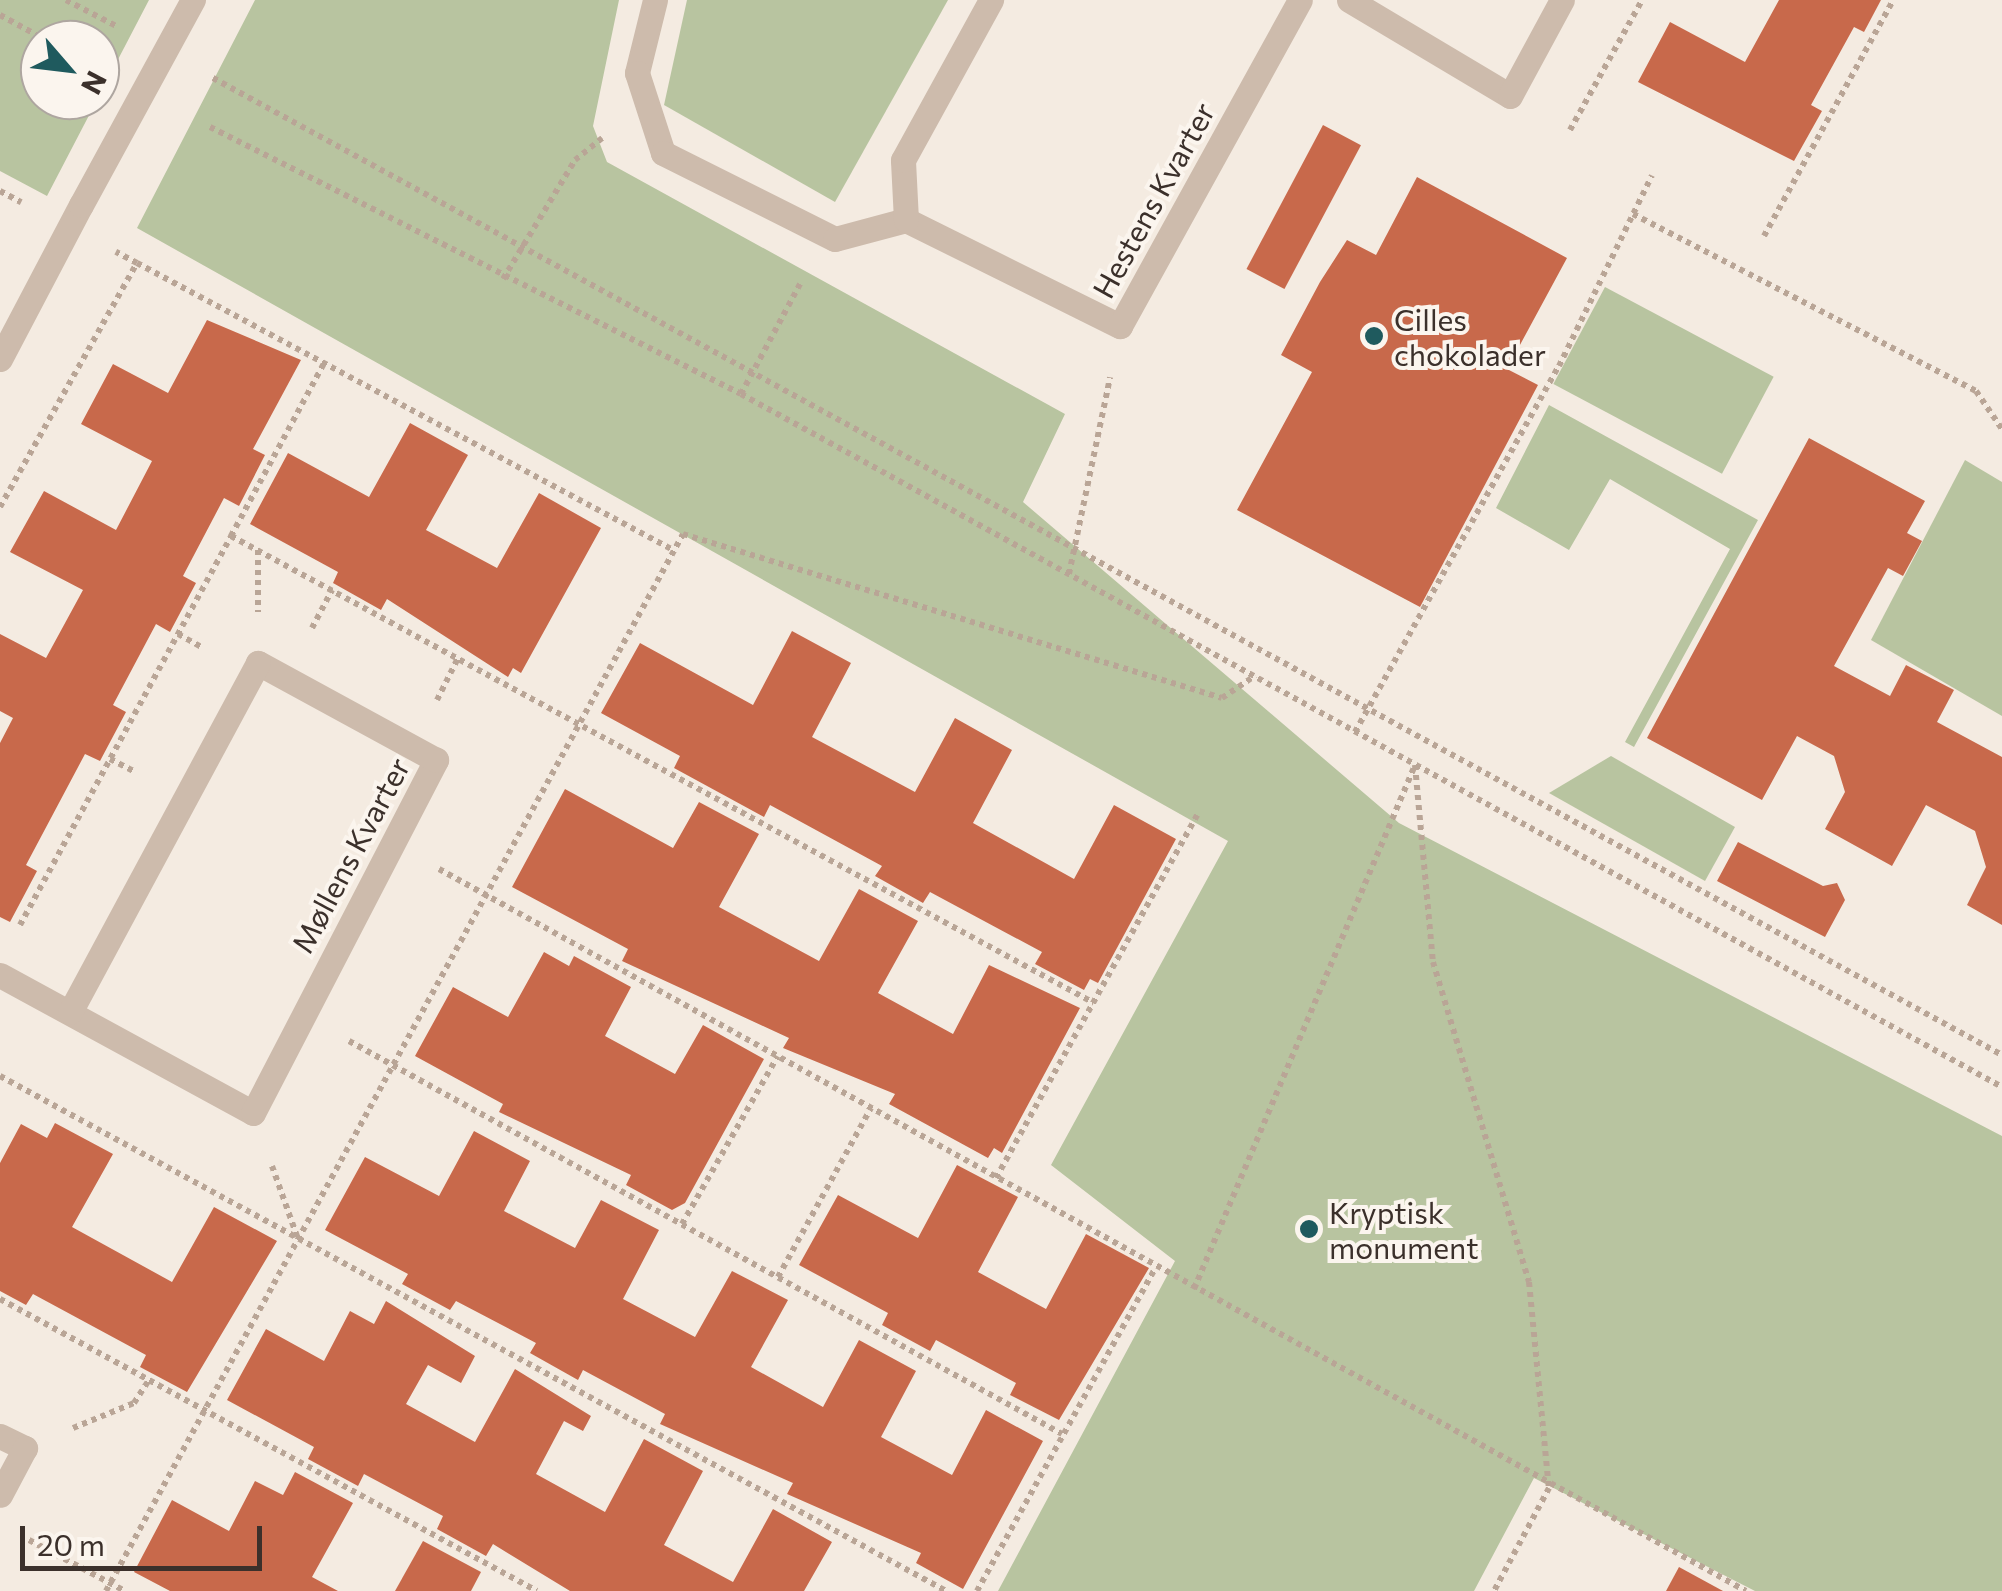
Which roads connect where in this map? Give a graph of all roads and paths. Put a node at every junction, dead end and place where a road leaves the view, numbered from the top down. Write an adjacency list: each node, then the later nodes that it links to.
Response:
1 (66, 0): 10 (path)
2 (193, 0): 17 (street, bridge)
3 (655, 0): 19 (street)
4 (992, 0): 18 (street)
5 (1300, 0): 24 (street, Hestens Kvarter)
6 (1348, 0): 7 (street)
7 (1562, 0)
8 (1642, 0): 13 (path)
9 (1893, 0): 20 (path)
10 (132, 34)
11 (200, 71): 21 (path)
12 (210, 127): 23 (path)
13 (1570, 130)
14 (574, 160): 21 (path)
15 (1652, 175): 16 (path)
16 (1633, 214): 29 (path); 36 (path)
17 (75, 216): 22 (path); 25 (street)
18 (906, 220): 19 (street); 24 (street, Hestens Kvarter)
19 (827, 235): 27 (path)
20 (1764, 236)
21 (524, 244): 23 (path); 27 (path)
22 (136, 262): 26 (path); 30 (path)
23 (504, 279): 28 (path)
24 (1120, 326): 32 (path)
25 (0, 358)
26 (324, 363): 31 (path); 33 (path)
27 (753, 370): 28 (path); 32 (path)
28 (740, 394): 34 (path)
29 (2002, 429)
30 (0, 507)
31 (232, 536)
32 (1074, 548): 34 (path); 36 (path)
33 (675, 552): 35 (path); 37 (path)
34 (1069, 574): 35 (path)
35 (1255, 676): 38 (path)
36 (1368, 711): 38 (path); 46 (path)
37 (585, 723): 42 (path); 44 (path)
38 (1355, 732): 39 (path)
39 (1415, 765): 50 (path); 58 (path); 65 (path)
40 (1196, 815): 44 (path)
41 (392, 844): 42 (path); 45 (street, Møllens Kvarter); 52 (street, Møllens Kvarter)
42 (489, 896): 47 (path); 48 (path)
43 (0, 975): 45 (street)
44 (1094, 1003): 53 (path)
45 (70, 1012): 52 (street)
46 (2002, 1055)
47 (778, 1056): 51 (path); 54 (path)
48 (394, 1066): 54 (path); 55 (path)
49 (0, 1076): 55 (path)
50 (2002, 1087)
51 (871, 1108): 53 (path); 57 (path)
52 (253, 1113): 55 (path)
53 (996, 1178): 56 (path)
54 (682, 1224): 57 (path)
55 (298, 1240): 61 (path); 72 (path)
56 (1155, 1268): 58 (path); 62 (path)
57 (778, 1277): 62 (path)
58 (1194, 1289): 65 (path)
59 (0, 1299): 60 (path)
60 (150, 1380): 61 (path); 64 (path)
61 (204, 1409): 68 (path); 71 (path)
62 (1062, 1434): 73 (path)
63 (0, 1436): 64 (street)
64 (25, 1448): 66 (street)
65 (1549, 1488): 74 (path); 75 (path)
66 (0, 1495)
67 (16, 1533): 68 (path)
68 (110, 1583): 69 (path); 70 (path)
69 (106, 1591)
70 (125, 1591)
71 (537, 1591)
72 (946, 1591)
73 (977, 1591)
74 (1494, 1591)
75 (1746, 1591)

